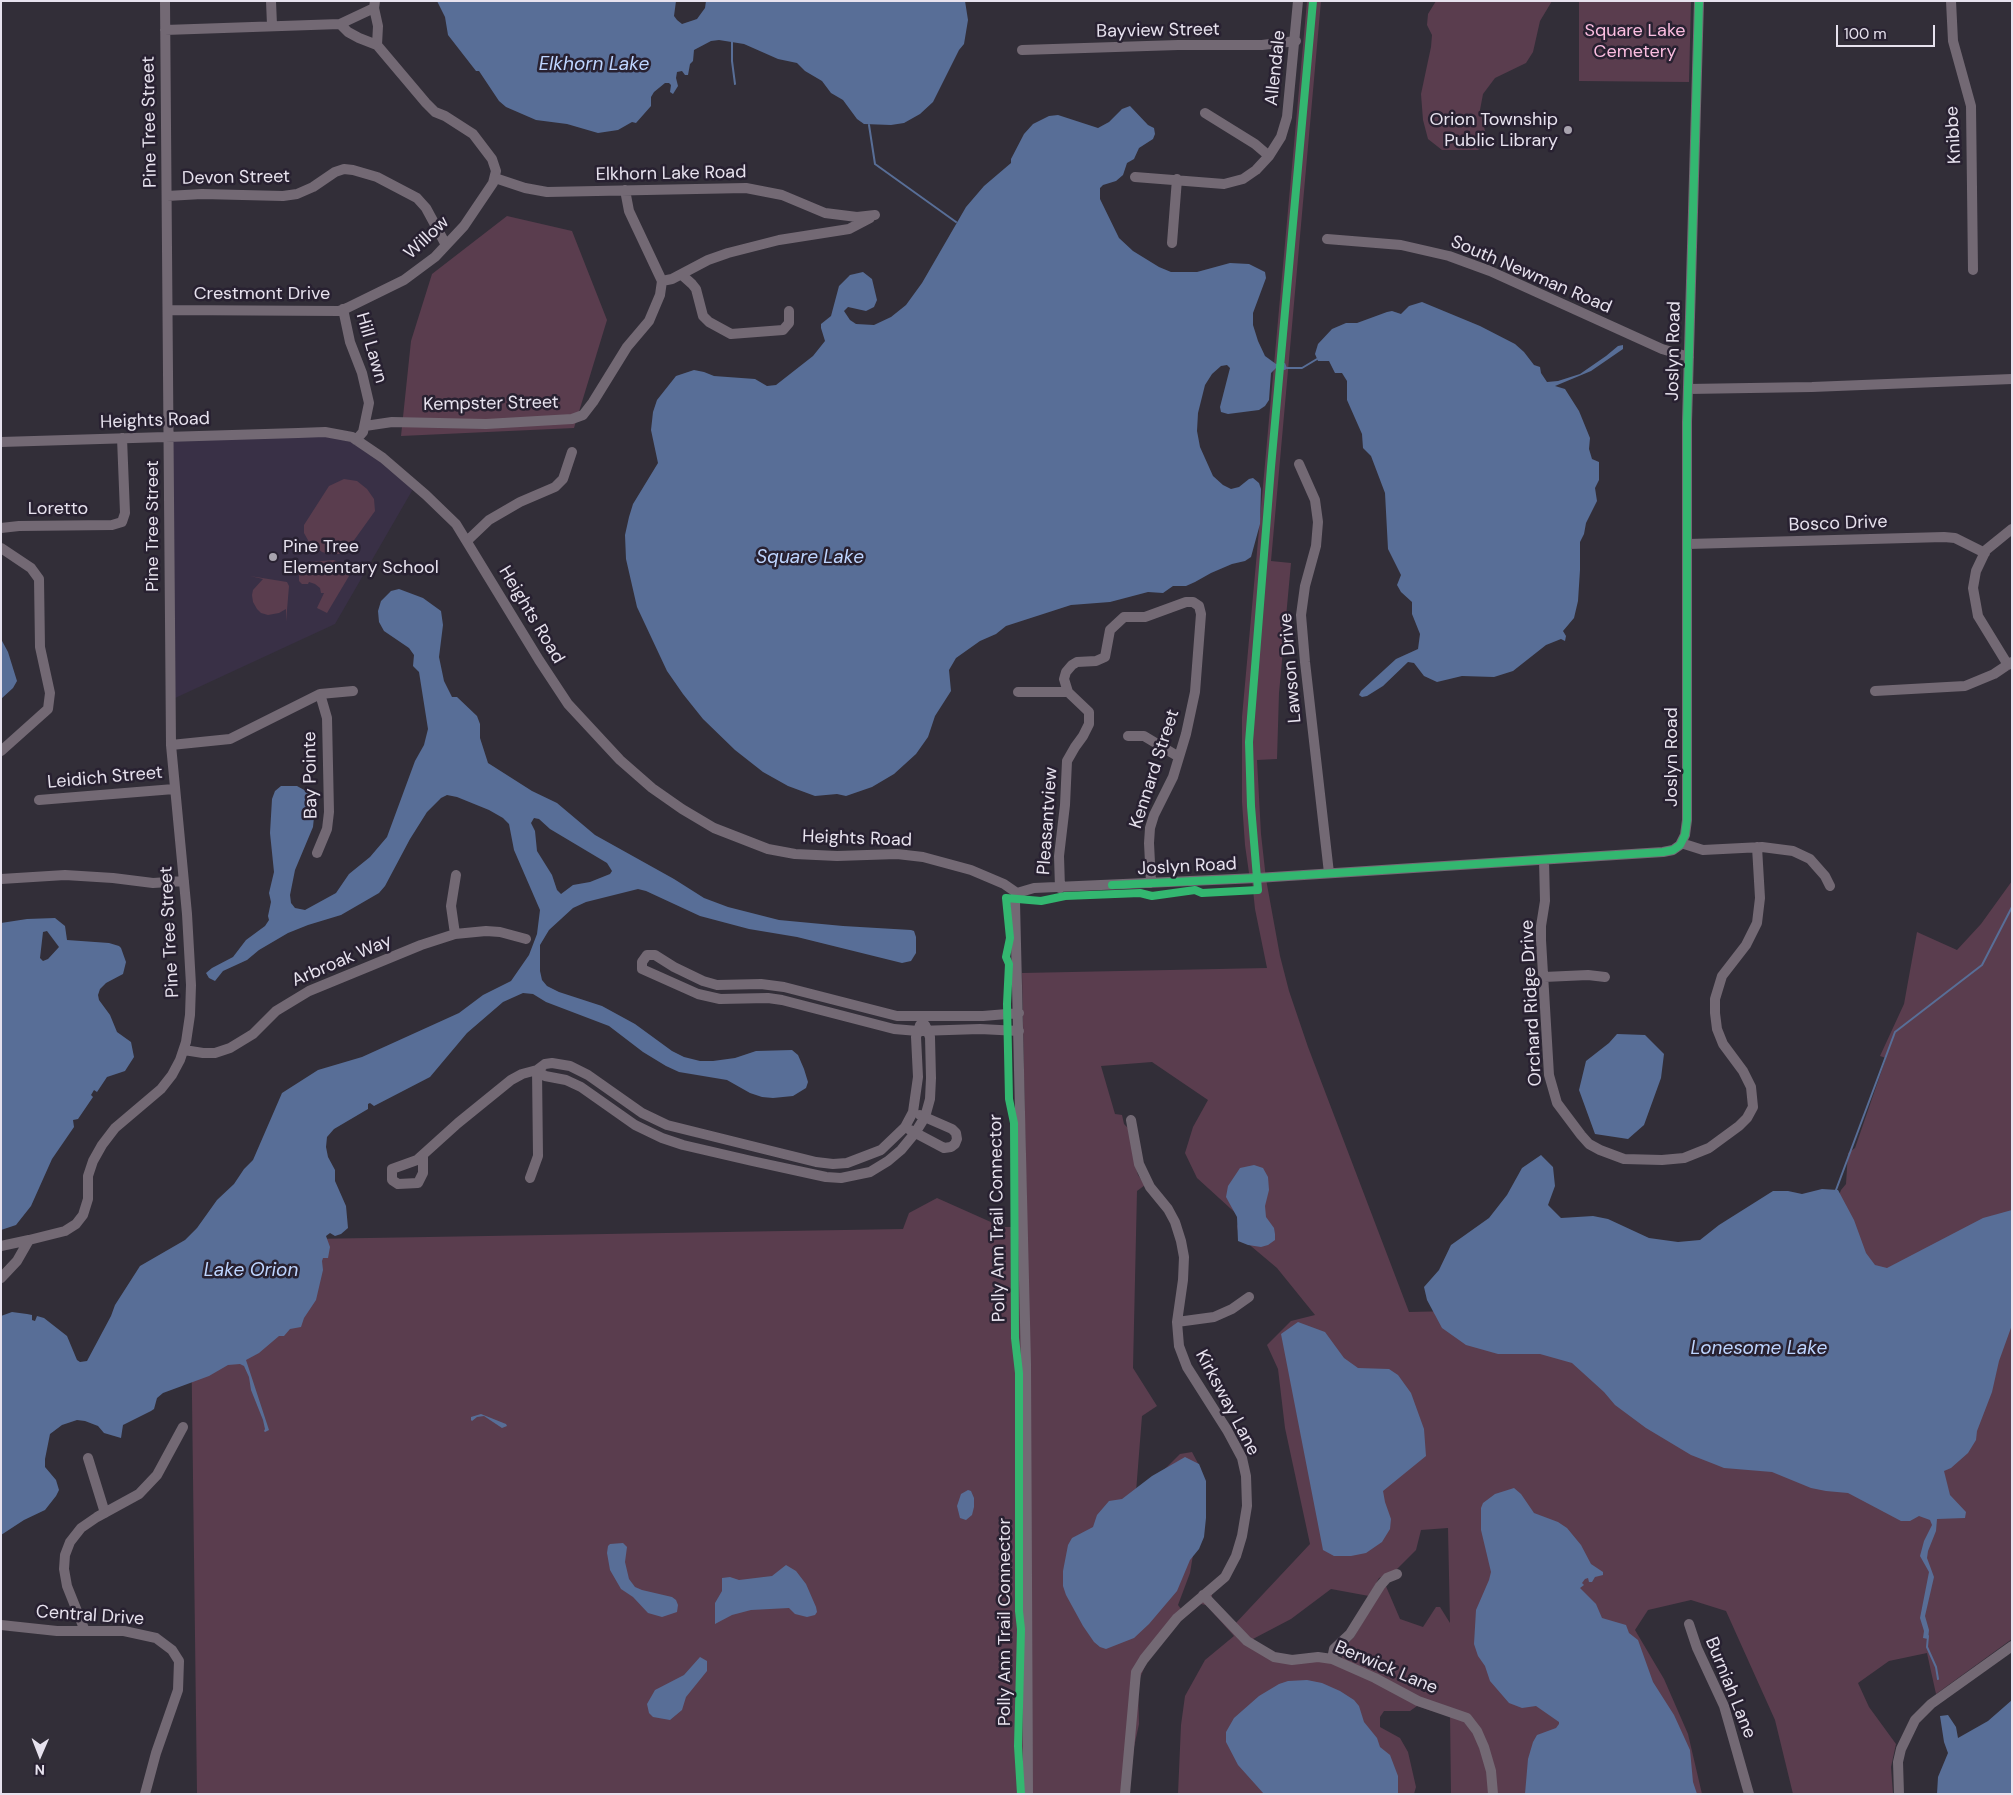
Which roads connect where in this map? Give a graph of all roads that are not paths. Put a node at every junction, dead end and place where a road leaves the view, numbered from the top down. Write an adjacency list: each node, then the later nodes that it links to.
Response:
1 (164, 1): 9 (street, Pine Tree Street)
2 (271, 1): 8 (street)
3 (1298, 1): 10 (street, Allendale)
4 (1699, 1): 30 (street, Joslyn Road)
5 (1951, 1): 23 (street, Knibbe)
6 (374, 4): 7 (street); 11 (street)
7 (340, 24): 8 (street); 11 (street)
8 (272, 25): 9 (street)
9 (165, 30): 19 (street, Pine Tree Street)
10 (1296, 41): 12 (street, Bayview Street); 14 (street, Allendale)
11 (377, 44): 16 (street)
12 (1022, 50)
13 (1205, 113): 14 (street)
14 (1269, 156): 17 (street, Allendale)
15 (1135, 177): 17 (street, Allendale)
16 (494, 178): 18 (street, Elkhorn Lake Road); 22 (street, Willow)
17 (1177, 179): 21 (street)
18 (626, 190): 24 (street, Elkhorn Lake Road); 25 (street)
19 (167, 196): 22 (street, Devon Street); 28 (street, Pine Tree Street)
20 (1327, 239): 30 (street, South Newman Road)
21 (1172, 243)
22 (446, 245): 26 (street, Willow)
23 (1973, 270)
24 (682, 275): 25 (street); 29 (street)
25 (662, 281): 33 (street, Kempster Street)
26 (354, 303): 27 (street, Crestmont Drive)
27 (343, 309): 28 (street, Crestmont Drive); 33 (street, Hill Lawn)
28 (168, 310): 34 (street, Pine Tree Street)
29 (789, 311)
30 (1689, 357): 32 (street, Joslyn Road)
31 (2012, 379): 32 (street)
32 (1688, 389): 43 (street, Joslyn Road)
33 (365, 426): 36 (street)
34 (169, 436): 35 (street, Heights Road); 36 (street, Heights Road); 53 (street, Pine Tree Street)
35 (122, 438): 37 (street, Heights Road); 40 (street, Loretto)
36 (356, 440): 42 (street, Heights Road)
37 (1, 442)
38 (572, 452): 42 (street)
39 (1299, 464): 62 (street, Lawson Drive)
40 (1, 528)
41 (2012, 528): 45 (street)
42 (468, 540): 69 (street, Heights Road)
43 (1688, 544): 45 (street, Bosco Drive); 58 (street, Joslyn Road)
44 (1, 548): 54 (street)
45 (1985, 552): 46 (street)
46 (2010, 663): 48 (street)
47 (353, 691): 51 (street, Leidich Street)
48 (1875, 691)
49 (1018, 692): 50 (street)
50 (1068, 692): 55 (street, Kennard Street); 68 (street, Pleasantview)
51 (320, 694): 53 (street, Leidich Street); 60 (street, Bay Pointe)
52 (1128, 736): 55 (street)
53 (171, 745): 56 (street, Pine Tree Street)
54 (1, 751)
55 (1179, 757): 66 (street, Kennard Street)
56 (174, 789): 57 (street, Leidich Street); 65 (street, Pine Tree Street)
57 (39, 800)
58 (1681, 843): 59 (street); 61 (street, Joslyn Road)
59 (1757, 847): 67 (street); 73 (street, Orchard Ridge Drive)
60 (317, 854)
61 (1544, 860): 62 (street, Joslyn Road); 73 (street, Orchard Ridge Drive)
62 (1330, 873): 66 (street, Joslyn Road)
63 (456, 875): 70 (street)
64 (1, 879): 65 (street)
65 (184, 881): 80 (street, Pine Tree Street)
66 (1152, 883): 68 (street, Joslyn Road)
67 (1830, 886)
68 (1060, 888): 69 (street, Joslyn Road)
69 (1018, 893): 76 (street)
70 (455, 934): 71 (street, Arbroak Way); 80 (street, Arbroak Way)
71 (526, 939)
72 (674, 967): 75 (street); 75 (street); 77 (street)
73 (1544, 977): 74 (street)
74 (1605, 977)
75 (667, 979): 79 (street)
76 (1019, 1013): 77 (street); 78 (street)
77 (923, 1017): 79 (street)
78 (1019, 1030): 79 (street); 105 (street)
79 (922, 1031): 82 (street); 83 (street)
80 (184, 1050): 89 (street, Pine Tree Street)
81 (537, 1070): 85 (street); 86 (street); 87 (street); 88 (street)
82 (913, 1112): 83 (street); 85 (street)
83 (925, 1117): 86 (street); 86 (street)
84 (1131, 1120): 93 (street, Kirksway Lane)
85 (905, 1127): 86 (street)
86 (915, 1133)
87 (423, 1156)
88 (530, 1178)
89 (28, 1240): 90 (street, Pine Tree Street); 91 (street)
90 (1, 1246)
91 (1, 1278)
92 (1249, 1297): 93 (street)
93 (1177, 1322): 98 (street, Kirksway Lane)
94 (183, 1427): 96 (street)
95 (88, 1458): 96 (street)
96 (105, 1513): 101 (street)
97 (1397, 1574): 103 (street)
98 (1203, 1596): 103 (street, Berwick Lane); 106 (street, Kirksway Lane)
99 (1689, 1624): 108 (street, Burniah Lane)
100 (1, 1625): 101 (street, Central Drive)
101 (85, 1631): 104 (street, Central Drive)
102 (2012, 1646): 109 (street)
103 (1332, 1659): 107 (street, Berwick Lane)
104 (146, 1794)
105 (1028, 1794)
106 (1125, 1794)
107 (1493, 1794)
108 (1749, 1794)
109 (1899, 1794)

